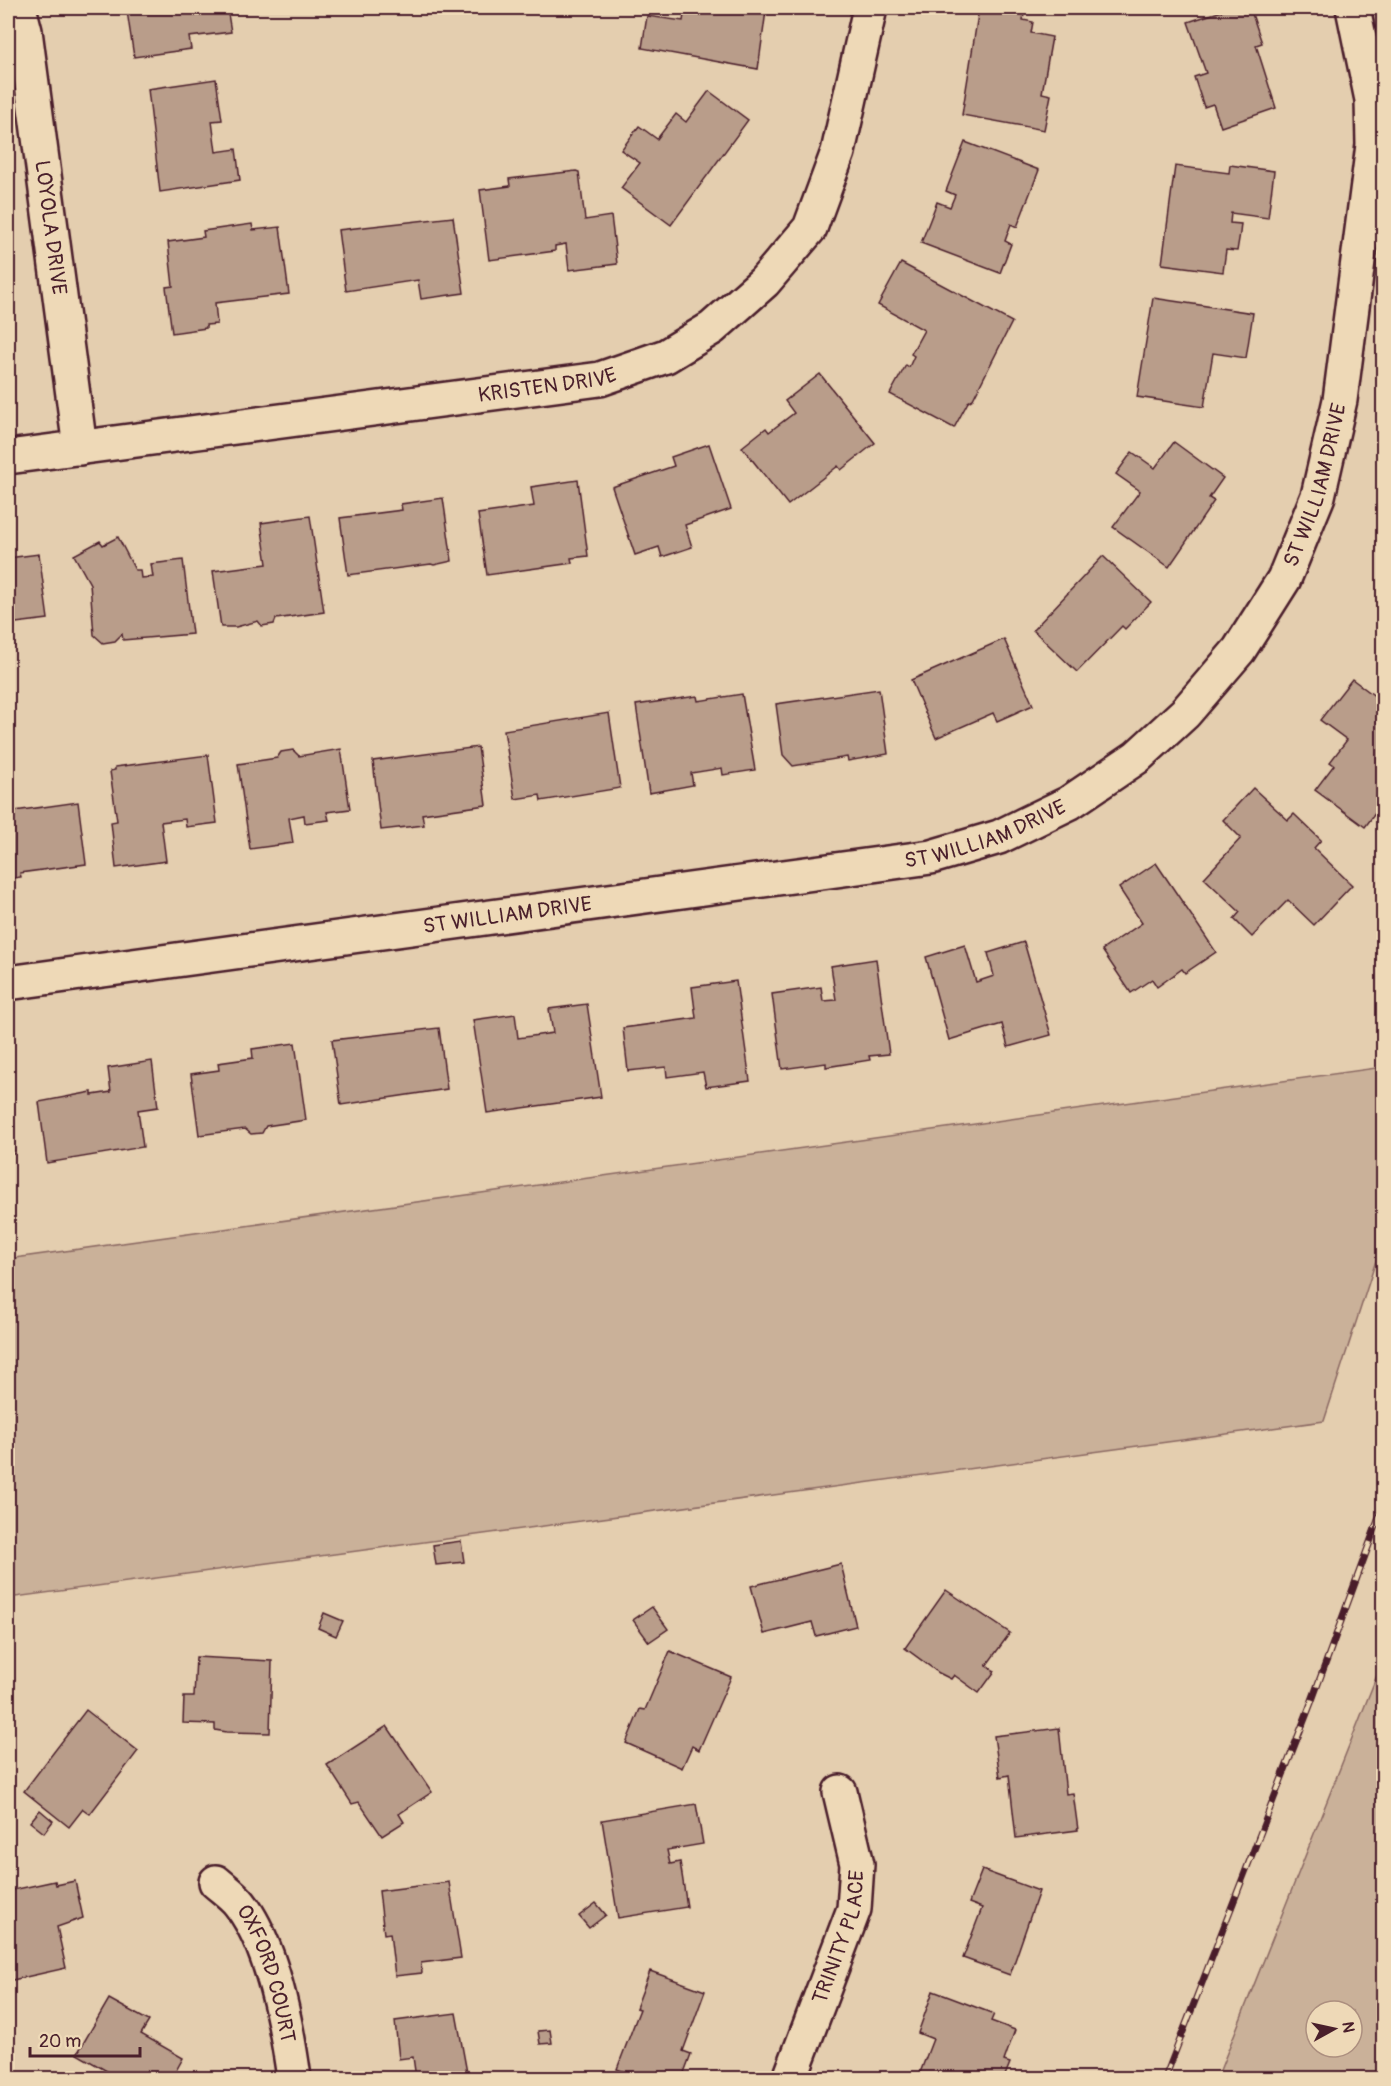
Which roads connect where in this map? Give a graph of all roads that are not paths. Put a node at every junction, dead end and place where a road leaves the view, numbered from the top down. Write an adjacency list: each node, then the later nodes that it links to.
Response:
1 (19, 8): 4 (street, LOYOLA DRIVE)
2 (870, 8): 4 (street, KRISTEN DRIVE)
3 (1353, 8): 6 (street, ST WILLIAM DRIVE)
4 (80, 448): 5 (street, KRISTEN DRIVE)
5 (8, 457)
6 (8, 983)
7 (840, 1792): 10 (street, TRINITY PLACE)
8 (216, 1882): 9 (street, OXFORD COURT)
9 (294, 2079)
10 (790, 2079)

